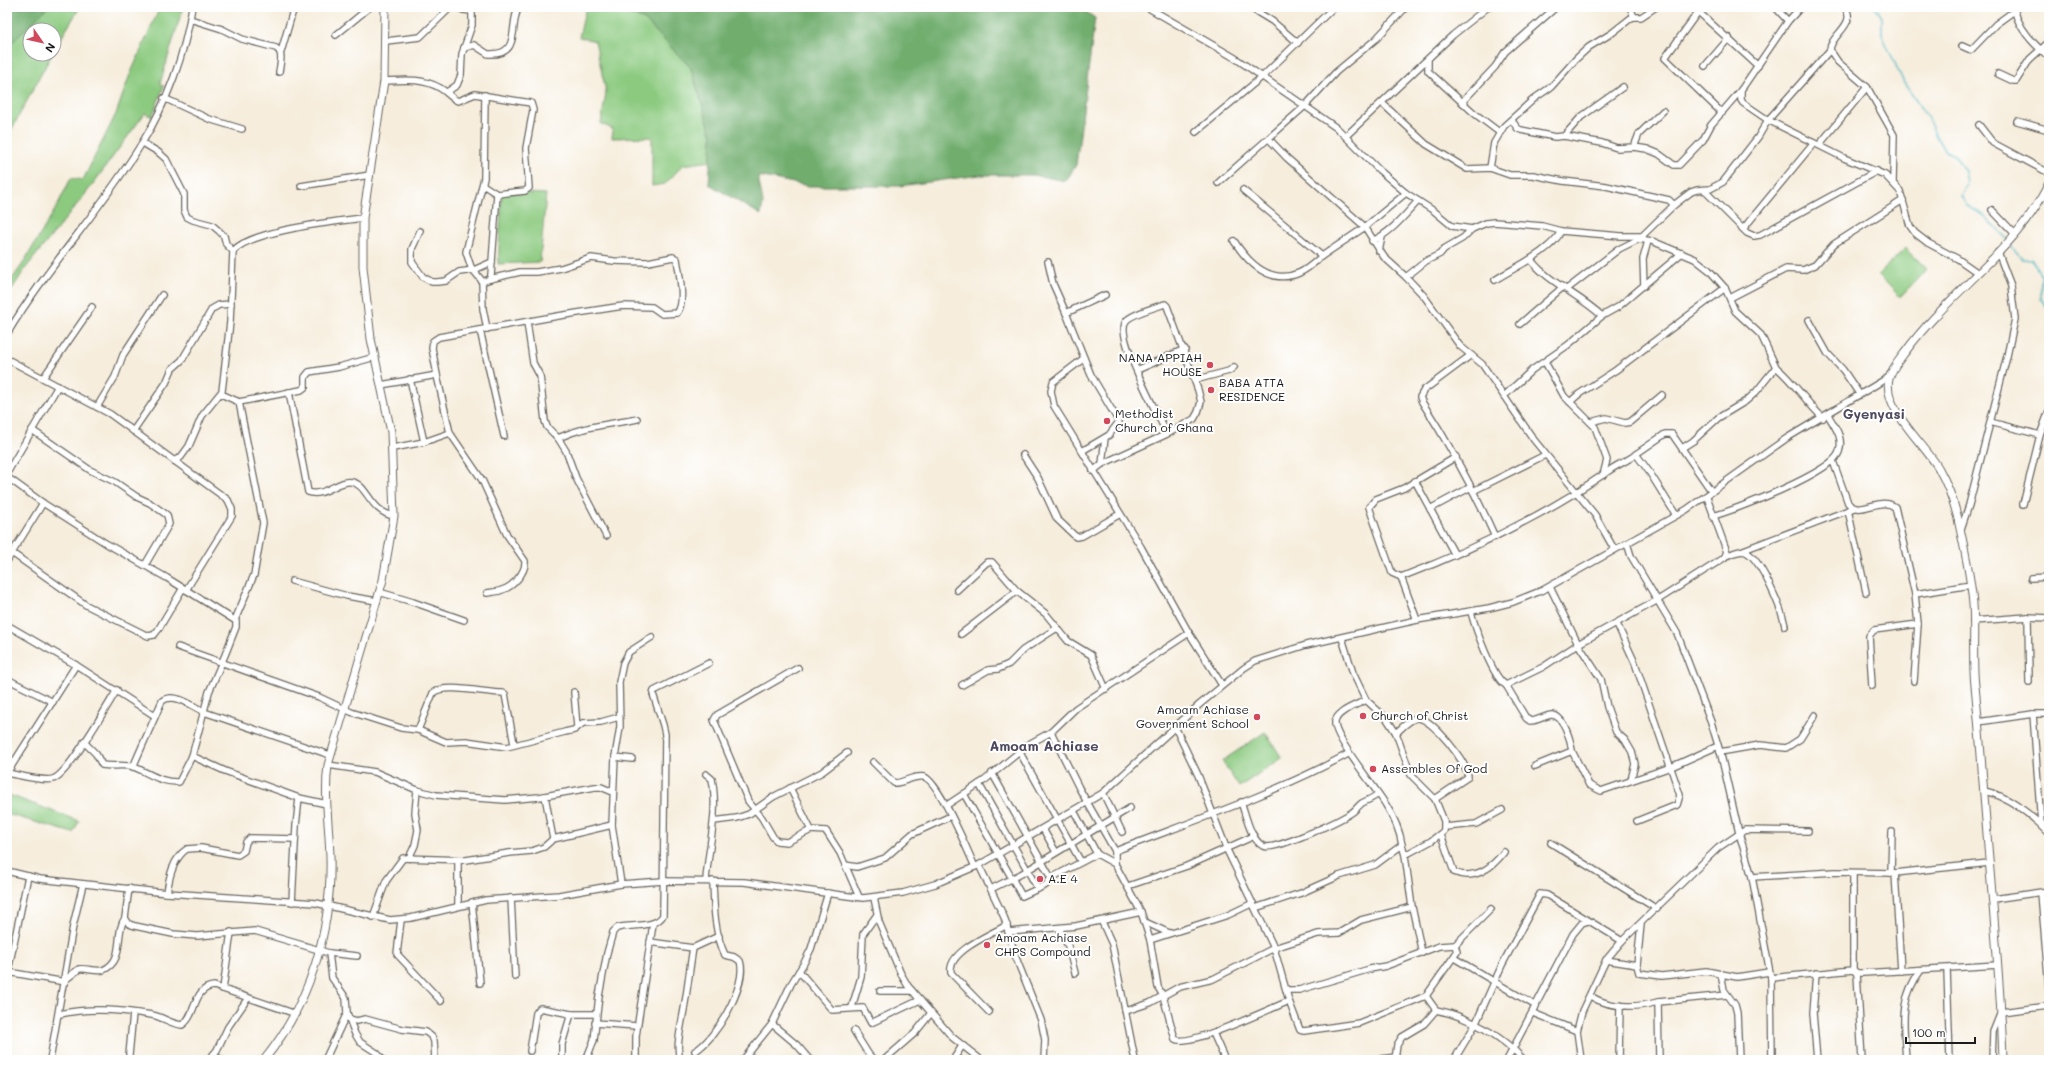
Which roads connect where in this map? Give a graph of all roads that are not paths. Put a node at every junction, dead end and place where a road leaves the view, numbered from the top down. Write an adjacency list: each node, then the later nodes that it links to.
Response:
1 (192, 7): 24 (street)
2 (294, 7): 35 (street)
3 (370, 7): 26 (street)
4 (385, 7): 28 (street)
5 (451, 7): 28 (street)
6 (459, 7): 20 (street)
7 (519, 7): 32 (street)
8 (1147, 7): 44 (street)
9 (1249, 7): 30 (street)
10 (1406, 7): 54 (street)
11 (1488, 7): 37 (street)
12 (1630, 7): 23 (street)
13 (1656, 7): 23 (street)
14 (1693, 7): 22 (street)
15 (1774, 7): 25 (street)
16 (1801, 7): 25 (street)
17 (1844, 7): 33 (street)
18 (1330, 8): 30 (street)
19 (1554, 8): 52 (street)
20 (472, 9): 32 (street)
21 (2014, 9): 31 (street); 34 (street)
22 (1698, 12): 27 (street); 56 (street)
23 (1634, 18): 57 (street)
24 (190, 19): 35 (street); 51 (street)
25 (1788, 21): 39 (street)
26 (336, 35)
27 (1730, 38): 38 (street); 39 (street)
28 (386, 41): 45 (street)
29 (2049, 42): 34 (street)
30 (1298, 43): 44 (street)
31 (1962, 46)
32 (464, 48): 49 (street)
33 (1830, 50): 47 (street); 58 (street)
34 (2040, 50): 36 (street); 43 (street)
35 (281, 52): 42 (street)
36 (2049, 57)
37 (1428, 60): 40 (street); 41 (street)
38 (1705, 66)
39 (1758, 66): 48 (street)
40 (1416, 68): 41 (street); 53 (street)
41 (1428, 71): 52 (street)
42 (279, 72)
43 (1998, 74)
44 (1263, 76): 54 (street); 63 (street)
45 (384, 81): 49 (street); 74 (street)
46 (1623, 87): 66 (street)
47 (1867, 87): 69 (street); 75 (street)
48 (1741, 90): 56 (street); 58 (street)
49 (447, 92): 50 (street)
50 (485, 95): 78 (street); 83 (street)
51 (164, 98): 61 (street); 68 (street)
52 (1462, 102): 64 (street)
53 (1382, 103): 65 (street); 71 (street)
54 (1305, 106): 65 (street); 67 (street)
55 (1663, 111): 70 (street)
56 (1722, 113): 70 (street)
57 (1512, 120): 64 (street); 66 (street)
58 (1768, 120): 69 (street); 81 (street)
59 (2017, 121): 62 (street)
60 (1979, 125): 73 (street)
61 (242, 129)
62 (2049, 130)
63 (1196, 132)
64 (1499, 132): 71 (street)
65 (1346, 135): 82 (street)
66 (1564, 136): 70 (street)
67 (1269, 139): 76 (street); 89 (street)
68 (142, 143): 100 (street); 129 (street)
69 (1816, 144): 72 (street); 92 (street)
70 (1634, 147)
71 (1490, 168): 86 (street)
72 (1877, 171): 75 (street); 92 (street)
73 (2049, 173)
74 (370, 175): 79 (street); 88 (street)
75 (1893, 182): 84 (street)
76 (1218, 183)
77 (2049, 183): 96 (street)
78 (483, 185): 83 (street); 108 (street)
79 (301, 186)
80 (1243, 190): 104 (street)
81 (1704, 190): 86 (street); 92 (street)
82 (1406, 192): 85 (street); 89 (street)
83 (497, 194): 106 (street)
84 (1903, 200): 109 (street); 119 (street)
85 (1418, 201): 90 (street); 94 (street)
86 (1674, 205): 95 (street)
87 (1992, 210): 96 (street)
88 (364, 218): 100 (street); 132 (street)
89 (1365, 228): 97 (street); 104 (street)
90 (1472, 229): 93 (street); 110 (street)
91 (420, 230): 108 (street)
92 (1743, 230)
93 (1562, 231): 95 (street); 105 (street)
94 (1382, 236): 97 (street); 101 (street)
95 (1643, 236): 98 (street); 98 (street); 115 (street)
96 (2010, 239): 102 (street)
97 (1372, 241): 101 (street)
98 (1650, 241): 103 (street); 114 (street)
99 (1234, 242): 104 (street)
100 (233, 251): 120 (street)
101 (1379, 251): 110 (street)
102 (1998, 252): 109 (street); 158 (street)
103 (1682, 253): 114 (street); 116 (street)
104 (1322, 256)
105 (1531, 260): 112 (street); 115 (street)
106 (492, 262): 108 (street); 111 (street)
107 (1048, 262): 122 (street)
108 (473, 270): 113 (street)
109 (1978, 273): 140 (street)
110 (1406, 277): 131 (street)
111 (490, 279): 113 (street); 125 (street)
112 (1495, 280)
113 (482, 282): 127 (street)
114 (1644, 286): 123 (street)
115 (1565, 288): 123 (street); 126 (street)
116 (1725, 288): 119 (street); 152 (street)
117 (162, 294): 153 (street)
118 (1106, 294): 122 (street)
119 (1730, 298): 137 (street)
120 (231, 304): 147 (street); 160 (street)
121 (92, 307): 141 (street)
122 (1066, 313): 134 (street)
123 (1602, 316): 135 (street)
124 (1809, 320): 149 (street)
125 (526, 322): 127 (street); 165 (street)
126 (1520, 324)
127 (487, 329): 128 (street)
128 (480, 330): 139 (street); 164 (street)
129 (7, 334)
130 (1185, 349): 138 (street); 138 (street); 143 (street)
131 (1471, 355): 150 (street); 174 (street)
132 (375, 357): 144 (street); 146 (street)
133 (7, 359): 141 (street)
134 (1083, 359): 166 (street); 170 (street)
135 (1545, 362): 150 (street); 152 (street)
136 (1234, 367): 143 (street)
137 (1776, 367): 155 (street); 169 (street)
138 (1137, 370): 162 (street)
139 (437, 375): 142 (street); 161 (street)
140 (1889, 377): 149 (street); 197 (street)
141 (43, 378): 145 (street)
142 (410, 379): 144 (street); 167 (street)
143 (1195, 380): 162 (street)
144 (381, 385): 168 (street)
145 (58, 386): 153 (street); 159 (street)
146 (289, 392): 151 (street); 195 (street)
147 (221, 394): 151 (street); 176 (street)
148 (1662, 395): 157 (street)
149 (1860, 395): 155 (street)
150 (1504, 396): 173 (street)
151 (239, 402): 226 (street)
152 (1570, 402): 157 (street)
153 (97, 407): 160 (street)
154 (2049, 411): 163 (street)
155 (1825, 416): 177 (street); 186 (street)
156 (637, 419): 165 (street)
157 (1591, 422): 175 (street)
158 (1990, 422): 163 (street); 197 (street)
159 (32, 430): 181 (street); 207 (street)
160 (133, 431): 176 (street)
161 (450, 433): 167 (street); 219 (street)
162 (1167, 434): 178 (street)
163 (2040, 435): 190 (street)
164 (504, 436)
165 (558, 438): 198 (street)
166 (1105, 438): 170 (street); 178 (street)
167 (424, 442): 168 (street)
168 (393, 448): 195 (street)
169 (1682, 448): 172 (street); 186 (street)
170 (1082, 451): 180 (street)
171 (1023, 454): 193 (street)
172 (1636, 454): 179 (street); 194 (street)
173 (1545, 455): 185 (street); 187 (street)
174 (1456, 457): 184 (street); 185 (street)
175 (1607, 460): 179 (street); 182 (street)
176 (174, 461): 214 (street)
177 (1833, 461): 192 (street); 196 (street)
178 (1102, 464): 180 (street)
179 (1616, 465): 182 (street)
180 (1093, 471): 193 (street)
181 (7, 473)
182 (1603, 475): 187 (street)
183 (7, 477): 189 (street)
184 (1415, 481): 191 (street); 208 (street)
185 (1472, 489): 191 (street); 199 (street)
186 (1712, 492): 188 (street)
187 (1576, 493): 199 (street); 201 (street)
188 (1707, 497): 194 (street); 196 (street)
189 (42, 503): 203 (street); 207 (street)
190 (2023, 504)
191 (1430, 509): 204 (street)
192 (1851, 509): 202 (street); 218 (street); 220 (street)
193 (1120, 514): 235 (street)
194 (1676, 515): 200 (street)
195 (394, 516): 217 (street)
196 (1713, 516): 205 (street)
197 (1961, 529): 212 (street)
198 (606, 536)
199 (1495, 537): 204 (street)
200 (1627, 543): 201 (street); 221 (street)
201 (1614, 549): 213 (street)
202 (1741, 551): 205 (street); 233 (street)
203 (12, 553): 206 (street); 214 (street)
204 (1455, 556): 208 (street)
205 (1726, 556): 221 (street)
206 (7, 561)
207 (145, 565): 214 (street)
208 (1401, 577): 228 (street)
209 (2049, 577): 210 (street)
210 (2031, 578)
211 (292, 581): 222 (street)
212 (1971, 585): 220 (street); 229 (street)
213 (1550, 586): 223 (street); 239 (street)
214 (184, 589): 226 (street)
215 (957, 590): 216 (street)
216 (1017, 591): 234 (street); 236 (street)
217 (379, 592): 222 (street); 227 (street)
218 (1866, 592)
219 (487, 593)
220 (1915, 594): 231 (street)
221 (1658, 600): 230 (street); 272 (street)
222 (377, 601): 257 (street)
223 (1471, 612): 228 (street); 250 (street)
224 (2028, 617): 225 (street); 229 (street); 247 (street)
225 (2049, 618)
226 (235, 620): 241 (street)
227 (464, 620)
228 (1417, 620): 238 (street)
229 (1973, 621): 264 (street)
230 (1617, 624): 239 (street); 285 (street)
231 (1918, 624): 246 (street); 251 (street)
232 (7, 625): 243 (street)
233 (1785, 626)
234 (1057, 628): 248 (street); 252 (street)
235 (1189, 633): 249 (street); 252 (street)
236 (961, 634)
237 (652, 637): 263 (street)
238 (1342, 638): 249 (street); 255 (street)
239 (1578, 644): 250 (street); 289 (street)
240 (178, 647): 241 (street)
241 (222, 663): 257 (street); 258 (street)
242 (709, 663): 362 (street)
243 (76, 665): 253 (street); 256 (street)
244 (798, 668): 307 (street)
245 (7, 679): 256 (street)
246 (1914, 681)
247 (2029, 682)
248 (962, 685)
249 (1222, 685): 266 (street)
250 (1506, 685): 274 (street)
251 (1872, 686)
252 (1106, 689): 268 (street)
253 (117, 690): 262 (street); 270 (street)
254 (574, 692): 265 (street)
255 (1366, 700): 269 (street); 276 (street)
256 (53, 702): 286 (street)
257 (343, 708): 267 (street); 277 (street)
258 (204, 712): 262 (street); 277 (street); 278 (street)
259 (2033, 714): 260 (street); 264 (street); 315 (street)
260 (2049, 714)
261 (1815, 715): 272 (street)
262 (155, 716): 284 (street)
263 (619, 717): 265 (street); 279 (street)
264 (1978, 722): 293 (street)
265 (577, 727): 271 (street)
266 (1175, 728): 295 (street); 309 (street)
267 (418, 730): 271 (street); 271 (street)
268 (1051, 732): 273 (street); 302 (street)
269 (1396, 733): 300 (street); 300 (street)
270 (84, 742): 284 (street); 286 (street)
271 (514, 744)
272 (1719, 749): 285 (street); 326 (street)
273 (1019, 751): 287 (street); 312 (street)
274 (1572, 751): 283 (street); 289 (street)
275 (847, 753): 291 (street)
276 (1348, 754): 297 (street); 301 (street)
277 (330, 755): 282 (street)
278 (192, 756): 284 (street); 299 (street)
279 (615, 757): 280 (street); 294 (street)
280 (632, 759)
281 (873, 762): 304 (street)
282 (328, 764): 292 (street); 303 (street)
283 (1535, 766)
284 (133, 767)
285 (1671, 767): 289 (street); 314 (street)
286 (7, 773)
287 (992, 773): 290 (street); 330 (street)
288 (706, 774): 313 (street)
289 (1631, 780)
290 (979, 784): 296 (street); 336 (street)
291 (790, 788): 307 (street); 321 (street)
292 (418, 790): 298 (street); 344 (street)
293 (1984, 791): 315 (street); 348 (street)
294 (613, 792): 298 (street); 316 (street)
295 (1103, 793): 302 (street); 311 (street)
296 (964, 794): 304 (street); 341 (street)
297 (1378, 794): 329 (street); 335 (street)
298 (545, 796): 332 (street)
299 (299, 798): 303 (street); 331 (street)
300 (1435, 799): 319 (street)
301 (1241, 802): 309 (street); 329 (street)
302 (1087, 803): 308 (street); 317 (street)
303 (327, 804): 379 (street)
304 (947, 805): 310 (street)
305 (1130, 808): 311 (street)
306 (1502, 810): 319 (street)
307 (755, 811): 313 (street); 321 (street)
308 (1074, 811): 312 (street); 325 (street)
309 (1213, 813): 337 (street); 338 (street)
310 (951, 816): 350 (street); 351 (street)
311 (1114, 816): 317 (street); 323 (street)
312 (1058, 820): 320 (street); 333 (street)
313 (714, 821): 360 (street)
314 (1637, 821)
315 (2041, 824): 318 (street); 327 (street)
316 (612, 825): 332 (street); 364 (street)
317 (1099, 825): 325 (street); 338 (street)
318 (2049, 825)
319 (1445, 827): 328 (street)
320 (1044, 829): 330 (street); 339 (street)
321 (811, 830): 350 (street)
322 (1808, 831): 326 (street)
323 (1122, 832)
324 (1892, 832): 354 (street)
325 (1086, 833): 333 (street); 342 (street)
326 (1739, 833): 357 (street); 384 (street)
327 (2049, 833)
328 (1441, 835): 340 (street); 343 (street)
329 (1254, 836): 337 (street)
330 (1028, 838): 336 (street); 346 (street)
331 (295, 839): 370 (street); 377 (street)
332 (553, 839): 345 (street)
333 (1070, 843): 339 (street); 347 (street)
334 (1551, 843): 384 (street)
335 (1402, 844): 343 (street); 381 (street)
336 (1013, 846): 341 (street); 352 (street)
337 (1227, 850): 365 (street); 381 (street)
338 (1114, 851): 349 (street)
339 (1056, 852): 346 (street)
340 (1504, 852)
341 (999, 853): 351 (street); 359 (street)
342 (1097, 854): 347 (street); 349 (street)
343 (1405, 855): 382 (street)
344 (409, 858): 345 (street); 387 (street)
345 (458, 860): 380 (street)
346 (1042, 861): 352 (street); 358 (street)
347 (1081, 862): 358 (street)
348 (1989, 863): 354 (street); 376 (street)
349 (1115, 864): 365 (street)
350 (845, 865): 373 (street)
351 (977, 866): 367 (street); 375 (street)
352 (1027, 870): 359 (street); 368 (street)
353 (7, 871): 356 (street)
354 (1893, 873): 355 (street); 419 (street)
355 (1853, 874): 357 (street); 418 (street)
356 (28, 876): 363 (street); 422 (street)
357 (1752, 877): 424 (street)
358 (1051, 878): 368 (street)
359 (1013, 879): 367 (street); 368 (street)
360 (706, 881): 361 (street); 362 (street)
361 (713, 881): 371 (street); 400 (street)
362 (663, 882): 364 (street); 393 (street)
363 (83, 884): 366 (street); 426 (street)
364 (621, 884): 374 (street)
365 (1128, 886): 385 (street)
366 (129, 888): 370 (street); 388 (street)
367 (991, 889): 395 (street)
368 (1038, 889)
369 (2049, 891): 372 (street)
370 (167, 893): 377 (street)
371 (828, 893): 373 (street); 417 (street)
372 (2042, 893): 376 (street); 430 (street)
373 (859, 897): 375 (street)
374 (511, 898): 378 (street); 425 (street)
375 (874, 898): 386 (street)
376 (1993, 899): 414 (street)
377 (292, 902): 379 (street)
378 (472, 902): 380 (street); 428 (street)
379 (328, 905): 387 (street); 407 (street)
380 (458, 905): 389 (street)
381 (1254, 906): 399 (street); 406 (street)
382 (1412, 907): 406 (street); 409 (street)
383 (1491, 909): 404 (street)
384 (1657, 909): 394 (street)
385 (1141, 912): 391 (street); 392 (street)
386 (876, 916): 433 (street); 446 (street)
387 (373, 917): 389 (street)
388 (125, 918): 397 (street); 426 (street)
389 (401, 920): 439 (street)
390 (1588, 921): 402 (street); 427 (street); 444 (street)
391 (1102, 922): 396 (street); 447 (street)
392 (1146, 922): 399 (street); 401 (street)
393 (653, 924): 403 (street); 457 (street)
394 (1641, 924): 402 (street); 413 (street)
395 (1007, 925): 398 (street); 449 (street)
396 (1059, 928): 398 (street); 420 (street)
397 (231, 932): 407 (street); 429 (street)
398 (1008, 932): 490 (street)
399 (1171, 933): 401 (street)
400 (719, 936): 405 (street); 469 (street)
401 (1150, 940): 434 (street)
402 (1622, 941): 412 (street)
403 (650, 942): 405 (street); 462 (street)
404 (1455, 945): 409 (street); 411 (street)
405 (693, 948): 483 (street)
406 (1274, 948): 431 (street); 434 (street)
407 (319, 951): 408 (street); 455 (street)
408 (329, 953): 410 (street); 458 (street)
409 (1422, 953): 431 (street)
410 (357, 956)
411 (1454, 958): 427 (street); 435 (street)
412 (1606, 960): 413 (street); 436 (street)
413 (1637, 965): 423 (street)
414 (1998, 965): 415 (street); 450 (street)
415 (1947, 968): 416 (street); 505 (street)
416 (1921, 970): 419 (street); 504 (street)
417 (799, 971): 446 (street); 460 (street)
418 (1855, 971): 419 (street); 421 (street); 503 (street)
419 (1901, 971)
420 (1074, 973)
421 (1816, 973): 424 (street); 502 (street)
422 (8, 974): 426 (street)
423 (1721, 974): 424 (street); 437 (street)
424 (1770, 975): 501 (street)
425 (515, 977)
426 (65, 981): 453 (street)
427 (1495, 982): 444 (street); 461 (street)
428 (480, 983)
429 (223, 989): 438 (street); 454 (street)
430 (2049, 989)
431 (1287, 990): 441 (street)
432 (880, 991): 433 (street)
433 (912, 991): 440 (street)
434 (1163, 996): 447 (street); 465 (street)
435 (1426, 996): 441 (street); 448 (street)
436 (1590, 996): 443 (street); 464 (street)
437 (1727, 996): 442 (street); 500 (street)
438 (248, 998): 455 (street); 471 (street)
439 (441, 1000)
440 (920, 1000): 446 (street); 451 (street)
441 (1289, 1001): 465 (street)
442 (1658, 1002): 443 (street); 499 (street)
443 (1620, 1005): 498 (street)
444 (1536, 1006): 452 (street)
445 (2049, 1006): 450 (street)
446 (852, 1007)
447 (1126, 1010): 491 (street)
448 (1436, 1010): 461 (street); 472 (street)
449 (989, 1012)
450 (2002, 1012): 506 (street); 507 (street)
451 (932, 1013): 466 (street); 487 (street)
452 (1533, 1013): 464 (street); 467 (street)
453 (60, 1014): 454 (street); 473 (street)
454 (134, 1014): 470 (street)
455 (296, 1014): 476 (street)
456 (571, 1014): 457 (street); 468 (street); 480 (street)
457 (596, 1014): 459 (street)
458 (348, 1016): 477 (street); 478 (street); 479 (street)
459 (595, 1023): 462 (street); 481 (street)
460 (772, 1024): 484 (street); 485 (street)
461 (1475, 1025): 467 (street); 494 (street)
462 (637, 1026): 482 (street)
463 (854, 1031): 486 (street)
464 (1576, 1031): 497 (street)
465 (1213, 1033): 492 (street)
466 (962, 1046): 488 (street); 489 (street)
467 (1514, 1049): 495 (street); 496 (street)
468 (530, 1051)
469 (695, 1051)
470 (129, 1055)
471 (213, 1055): 474 (street); 475 (street)
472 (1396, 1058): 493 (street)
473 (50, 1060)
474 (209, 1060)
475 (222, 1060)
476 (264, 1060)
477 (325, 1060)
478 (383, 1060)
479 (434, 1060)
480 (562, 1060)
481 (586, 1060)
482 (636, 1060)
483 (680, 1060)
484 (744, 1060)
485 (810, 1060)
486 (874, 1060)
487 (884, 1060)
488 (953, 1060)
489 (981, 1060)
490 (1044, 1060)
491 (1135, 1060)
492 (1226, 1060)
493 (1374, 1060)
494 (1454, 1060)
495 (1507, 1060)
496 (1524, 1060)
497 (1581, 1060)
498 (1619, 1060)
499 (1659, 1060)
500 (1739, 1060)
501 (1772, 1060)
502 (1817, 1060)
503 (1862, 1060)
504 (1906, 1060)
505 (1950, 1060)
506 (1992, 1060)
507 (2003, 1060)

